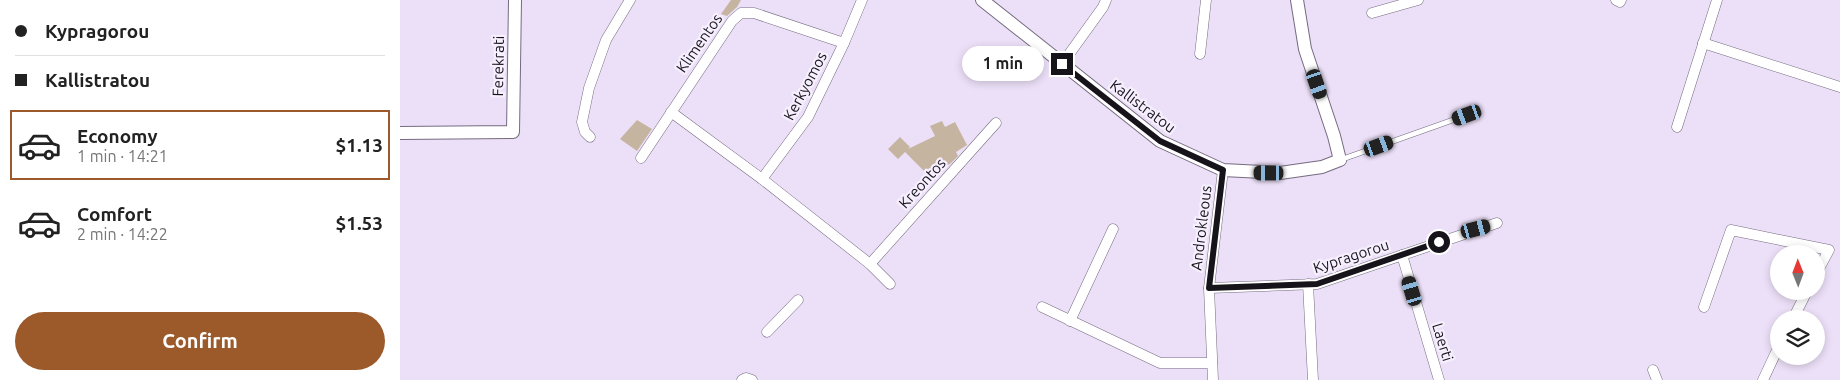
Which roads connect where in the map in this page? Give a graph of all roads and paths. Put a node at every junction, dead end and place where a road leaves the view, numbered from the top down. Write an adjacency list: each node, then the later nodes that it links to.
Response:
1 (515, 0): 22 (street, Ferekrati)
2 (630, 0): 23 (street)
3 (862, 0): 13 (street, Kerkyomos)
4 (982, 0): 16 (street, Kallistratou)
5 (1106, 0): 16 (street)
6 (1206, 0): 15 (street)
7 (1297, 0): 25 (street)
8 (1418, 0): 12 (street)
9 (1616, 0): 10 (street)
10 (1621, 0)
11 (1717, 0): 14 (street)
12 (1372, 13)
13 (844, 43): 18 (street, Klimentos); 27 (street, Kerkyomos)
14 (1703, 43): 17 (street); 21 (street)
15 (1200, 54)
16 (1062, 64): 26 (street, Kallistratou)
17 (1840, 88)
18 (671, 112): 24 (street, Klimentos); 27 (street)
19 (1467, 115): 25 (lane)
20 (996, 122): 32 (street, Kreontos)
21 (1678, 127)
22 (400, 133)
23 (590, 137)
24 (641, 158)
25 (1340, 160): 26 (street, Kallistratou)
26 (1223, 170): 35 (street, Androkleous)
27 (762, 179): 32 (street)
28 (1497, 223): 31 (street, Kypragorou)
29 (1113, 229): 39 (street)
30 (1804, 245): 37 (street)
31 (1402, 255): 34 (street, Kypragorou); 48 (street, Laerti)
32 (870, 264): 33 (street)
33 (890, 284)
34 (1308, 284): 35 (street, Kypragorou); 47 (street)
35 (1209, 288): 41 (street, Androkleous)
36 (798, 300): 40 (street)
37 (1704, 306)
38 (1042, 308): 39 (street)
39 (1070, 320): 41 (street)
40 (767, 332)
41 (1212, 364): 46 (street, Androkleous)
42 (1770, 365): 50 (street)
43 (1653, 370): 49 (street)
44 (742, 380): 45 (street)
45 (752, 380)
46 (1213, 380)
47 (1313, 380)
48 (1439, 380)
49 (1657, 380)
50 (1763, 380)

